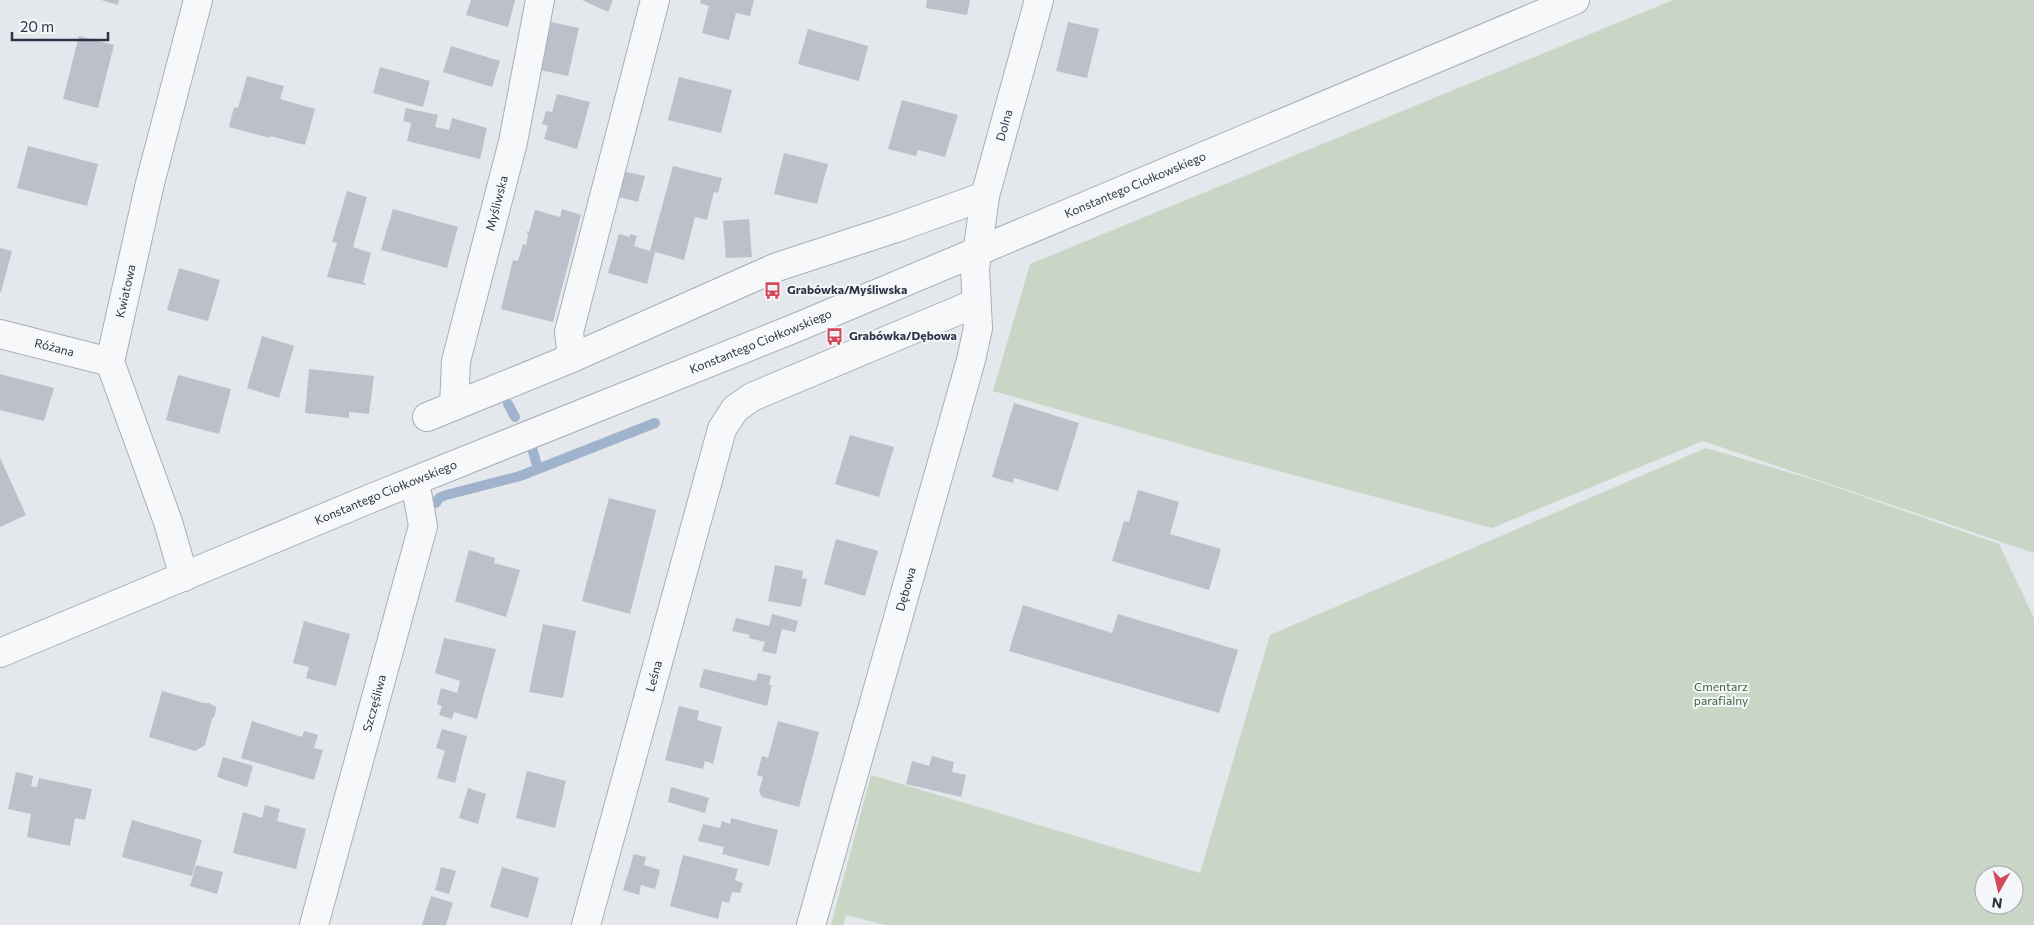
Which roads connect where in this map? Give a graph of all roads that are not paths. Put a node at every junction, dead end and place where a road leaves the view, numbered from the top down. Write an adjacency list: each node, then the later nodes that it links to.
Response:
1 (198, 0): 11 (street, Kwiatowa)
2 (540, 0): 12 (street, Myśliwska)
3 (656, 0): 10 (street)
4 (1040, 0): 6 (street, Dolna)
5 (1575, 0): 7 (street, Konstantego Ciołkowskiego)
6 (985, 196): 7 (street, Dolna); 10 (street)
7 (977, 251): 8 (street, Dębowa); 14 (street, Konstantego Ciołkowskiego)
8 (976, 303): 18 (street, Leśna); 19 (street, Dębowa)
9 (0, 334): 11 (street, Różana)
10 (572, 358): 12 (street)
11 (110, 362): 15 (street)
12 (454, 406): 13 (street)
13 (428, 417)
14 (415, 481): 15 (street, Konstantego Ciołkowskiego); 17 (street, Szczęśliwa)
15 (184, 577): 16 (street, Konstantego Ciołkowskiego)
16 (0, 653)
17 (314, 925)
18 (586, 925)
19 (811, 925)

